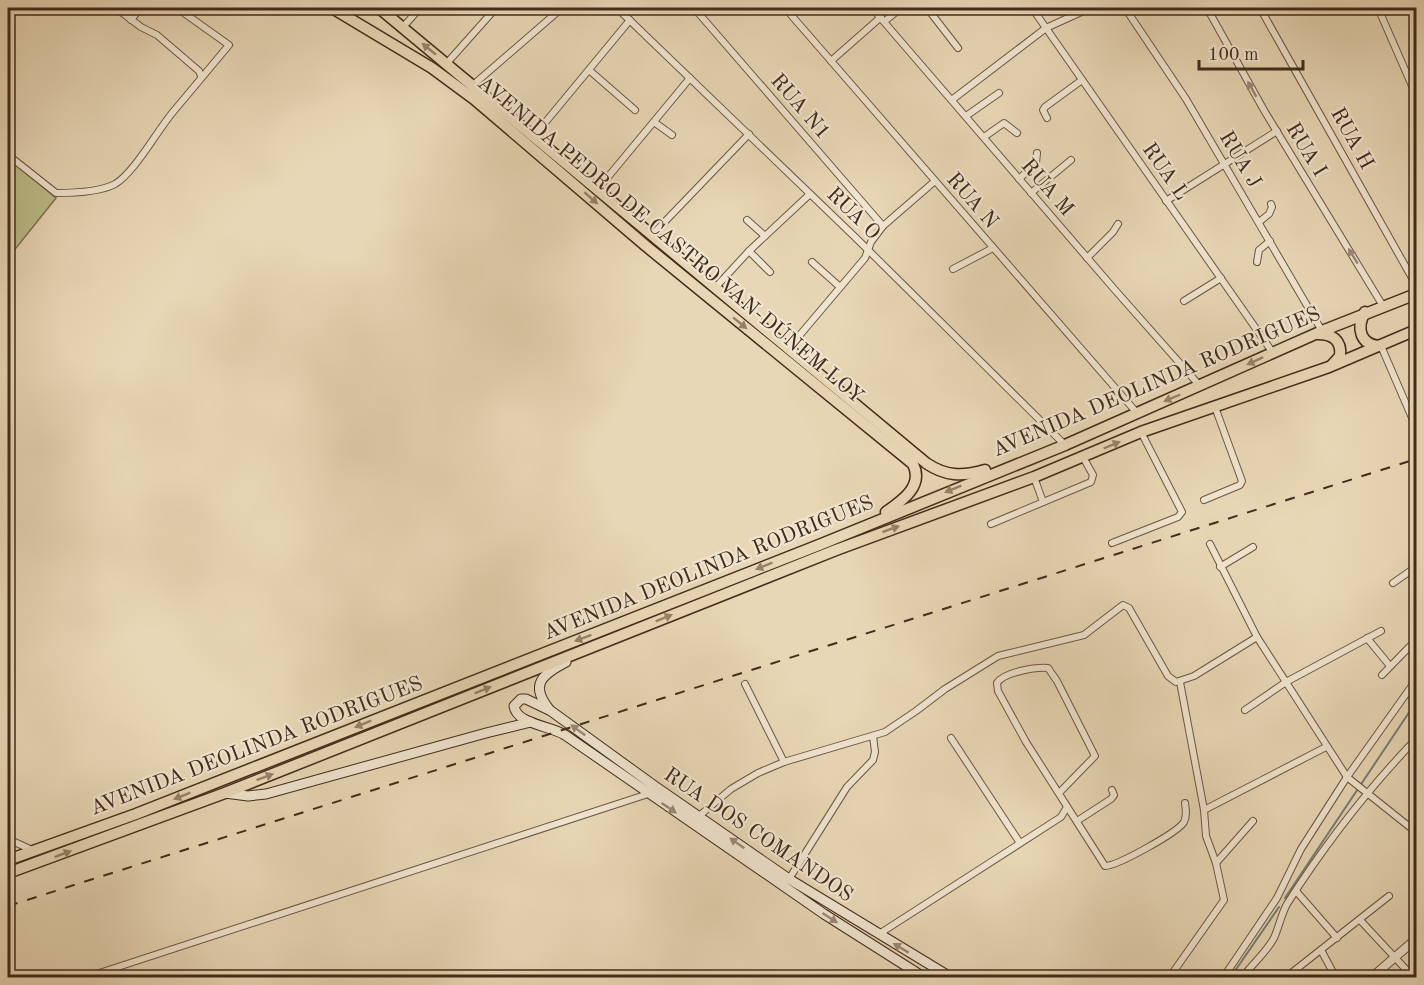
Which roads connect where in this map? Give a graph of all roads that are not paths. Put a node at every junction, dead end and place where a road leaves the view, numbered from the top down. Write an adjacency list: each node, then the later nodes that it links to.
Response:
1 (116, 8): 24 (street)
2 (140, 8): 24 (street)
3 (177, 8): 32 (street)
4 (332, 8): 100 (highway, AVENIDA PEDRO DE CASTRO VAN-DÚNEM LOY, one-way to 100)
5 (379, 8): 26 (highway, AVENIDA PEDRO DE CASTRO VAN-DÚNEM LOY)
6 (420, 8): 26 (street)
7 (496, 8): 30 (street)
8 (562, 8): 35 (street)
9 (617, 8): 25 (street, RUA O)
10 (694, 8): 63 (street, RUA N1)
11 (785, 8): 29 (street, RUA N)
12 (872, 8): 23 (street, RUA M)
13 (901, 8): 23 (street)
14 (927, 8): 28 (street)
15 (1032, 8): 27 (street, RUA L)
16 (1090, 8): 21 (street)
17 (1125, 8): 52 (street, RUA J)
18 (1207, 8): 43 (street, RUA I, one-way to 18)
19 (1272, 8): 22 (street)
20 (1378, 8): 37 (street)
21 (1078, 10): 27 (street)
22 (1262, 10): 76 (street, RUA H)
23 (883, 19): 29 (street); 38 (street, RUA M)
24 (131, 20): 32 (street)
25 (630, 20): 31 (street); 33 (street, RUA O)
26 (402, 27): 30 (highway, AVENIDA PEDRO DE CASTRO VAN-DÚNEM LOY, one-way to 26)
27 (1046, 28): 34 (street, RUA L); 38 (street)
28 (958, 48)
29 (831, 60): 54 (street, RUA N)
30 (447, 63): 35 (highway, AVENIDA PEDRO DE CASTRO VAN-DÚNEM LOY)
31 (589, 70): 39 (street); 47 (street)
32 (201, 76): 50 (street)
33 (690, 78): 42 (street); 45 (street, RUA O)
34 (1082, 80): 41 (street); 58 (street, RUA L)
35 (473, 85): 47 (highway, AVENIDA PEDRO DE CASTRO VAN-DÚNEM LOY)
36 (999, 93): 40 (street)
37 (1416, 95)
38 (952, 99): 40 (street, RUA M)
39 (634, 110)
40 (966, 116): 48 (street, RUA M)
41 (1047, 118)
42 (654, 122): 46 (street); 55 (street)
43 (1277, 131): 52 (street); 81 (street, RUA I, one-way to 43)
44 (1017, 133): 48 (street)
45 (749, 134): 57 (street, RUA O); 64 (street)
46 (672, 135)
47 (534, 136): 55 (highway, AVENIDA PEDRO DE CASTRO VAN-DÚNEM LOY)
48 (984, 137): 53 (street, RUA M)
49 (1037, 153): 53 (street)
50 (8, 155)
51 (1071, 160): 56 (street)
52 (1225, 165): 58 (street); 61 (street, RUA J)
53 (1019, 179): 56 (street, RUA M)
54 (935, 181): 63 (street); 67 (street, RUA N)
55 (598, 189): 64 (highway, AVENIDA PEDRO DE CASTRO VAN-DÚNEM LOY)
56 (1031, 193): 70 (street, RUA M)
57 (810, 194): 65 (street); 68 (street, RUA O)
58 (1166, 201): 75 (street, RUA L)
59 (1271, 204): 61 (street)
60 (747, 220): 65 (street)
61 (1259, 222): 66 (street, RUA J)
62 (1118, 224): 70 (street)
63 (883, 226): 68 (street)
64 (652, 235): 78 (highway, AVENIDA PEDRO DE CASTRO VAN-DÚNEM LOY)
65 (765, 236): 69 (street)
66 (1270, 241): 72 (street); 84 (street, RUA J)
67 (993, 248): 73 (street); 91 (street, RUA N)
68 (868, 250): 77 (street); 94 (street, RUA O)
69 (749, 251): 74 (street); 78 (street)
70 (1087, 258): 89 (street, RUA M)
71 (812, 262): 77 (street)
72 (1257, 262)
73 (952, 269)
74 (770, 272)
75 (1221, 278): 80 (street); 87 (street, RUA L)
76 (1416, 285)
77 (840, 287): 86 (street)
78 (715, 288): 86 (highway, AVENIDA PEDRO DE CASTRO VAN-DÚNEM LOY)
79 (1416, 294): 81 (highway, AVENIDA DEOLINDA RODRIGUES)
80 (1184, 301)
81 (1383, 306): 82 (highway, AVENIDA DEOLINDA RODRIGUES)
82 (1365, 312): 84 (highway, AVENIDA DEOLINDA RODRIGUES); 85 (highway)
83 (1416, 330): 85 (highway, AVENIDA DEOLINDA RODRIGUES)
84 (1319, 332): 87 (highway, AVENIDA DEOLINDA RODRIGUES); 88 (highway)
85 (1380, 346): 88 (highway, AVENIDA DEOLINDA RODRIGUES); 92 (street)
86 (787, 350): 96 (highway, AVENIDA PEDRO DE CASTRO VAN-DÚNEM LOY)
87 (1273, 352): 89 (highway, AVENIDA DEOLINDA RODRIGUES, one-way to 89)
88 (1329, 367): 90 (highway, AVENIDA DEOLINDA RODRIGUES)
89 (1200, 386): 91 (highway, AVENIDA DEOLINDA RODRIGUES, one-way to 91)
90 (1215, 407): 93 (highway, AVENIDA DEOLINDA RODRIGUES); 98 (street)
91 (1137, 412): 94 (highway, AVENIDA DEOLINDA RODRIGUES)
92 (1416, 427)
93 (1141, 432): 95 (highway, AVENIDA DEOLINDA RODRIGUES, one-way to 93); 102 (street)
94 (1065, 445): 96 (highway, AVENIDA DEOLINDA RODRIGUES)
95 (1083, 457): 97 (highway, AVENIDA DEOLINDA RODRIGUES); 99 (street)
96 (1026, 459): 100 (highway, AVENIDA DEOLINDA RODRIGUES, one-way to 100)
97 (1034, 477): 99 (street); 112 (highway, AVENIDA DEOLINDA RODRIGUES, one-way to 97)
98 (1204, 500)
99 (1043, 502): 101 (street)
100 (871, 523): 143 (highway, AVENIDA DEOLINDA RODRIGUES, one-way to 143)
101 (991, 524)
102 (1113, 543)
103 (1210, 544): 105 (street)
104 (1253, 547): 105 (street)
105 (1220, 567): 109 (street)
106 (1416, 567): 107 (street)
107 (1393, 583)
108 (1381, 631): 110 (street)
109 (1257, 636): 116 (street); 117 (street)
110 (1367, 638): 113 (street); 117 (street)
111 (1416, 640): 113 (street)
112 (594, 647): 120 (main road); 130 (highway, AVENIDA DEOLINDA RODRIGUES, one-way to 112)
113 (1390, 666): 114 (street)
114 (1382, 675)
115 (1416, 680): 127 (street)
116 (1180, 682): 122 (street); 135 (street)
117 (1286, 682): 119 (street); 125 (street)
118 (745, 684): 126 (street)
119 (1245, 710)
120 (551, 711): 121 (main road, RUA DOS COMANDOS); 136 (main road, RUA DOS COMANDOS, one-way to 120)
121 (531, 722): 130 (main road); 132 (main road, RUA DOS COMANDOS)
122 (873, 735): 126 (street); 147 (street)
123 (951, 738): 142 (street)
124 (1416, 739): 129 (street)
125 (1326, 747): 127 (street); 135 (street)
126 (784, 762): 136 (street)
127 (1347, 777): 129 (street); 150 (street)
128 (1112, 790): 138 (street)
129 (1366, 792): 140 (street); 148 (street)
130 (225, 793): 146 (highway, AVENIDA DEOLINDA RODRIGUES, one-way to 130)
131 (1059, 793): 131 (street); 134 (street)
132 (648, 794): 159 (street); 160 (main road, RUA DOS COMANDOS, one-way to 160)
133 (1185, 803): 138 (street)
134 (1067, 807): 137 (street); 138 (street)
135 (1204, 810): 145 (street)
136 (699, 816): 147 (main road, RUA DOS COMANDOS, one-way to 136)
137 (1061, 817): 138 (street); 142 (street)
138 (1075, 819)
139 (1253, 821): 145 (street)
140 (1416, 832)
141 (8, 839): 143 (street)
142 (1020, 843): 152 (street)
143 (35, 851): 144 (highway, AVENIDA DEOLINDA RODRIGUES)
144 (8, 860)
145 (1216, 863): 162 (street)
146 (8, 873)
147 (789, 879): 152 (main road, RUA DOS COMANDOS)
148 (1296, 891): 150 (street); 153 (street)
149 (1389, 896): 151 (street)
150 (1282, 902): 157 (street); 163 (street)
151 (1360, 920): 153 (street); 156 (street)
152 (879, 934): 161 (main road, RUA DOS COMANDOS, one-way to 152)
153 (1337, 938): 155 (street)
154 (1416, 939): 156 (street)
155 (1321, 950): 158 (street); 164 (street)
156 (1396, 957): 165 (street); 166 (street)
157 (1244, 976)
158 (1288, 977)
159 (84, 978)
160 (925, 978)
161 (952, 978)
162 (1169, 978)
163 (1223, 978)
164 (1336, 978)
165 (1371, 978)
166 (1414, 978)

